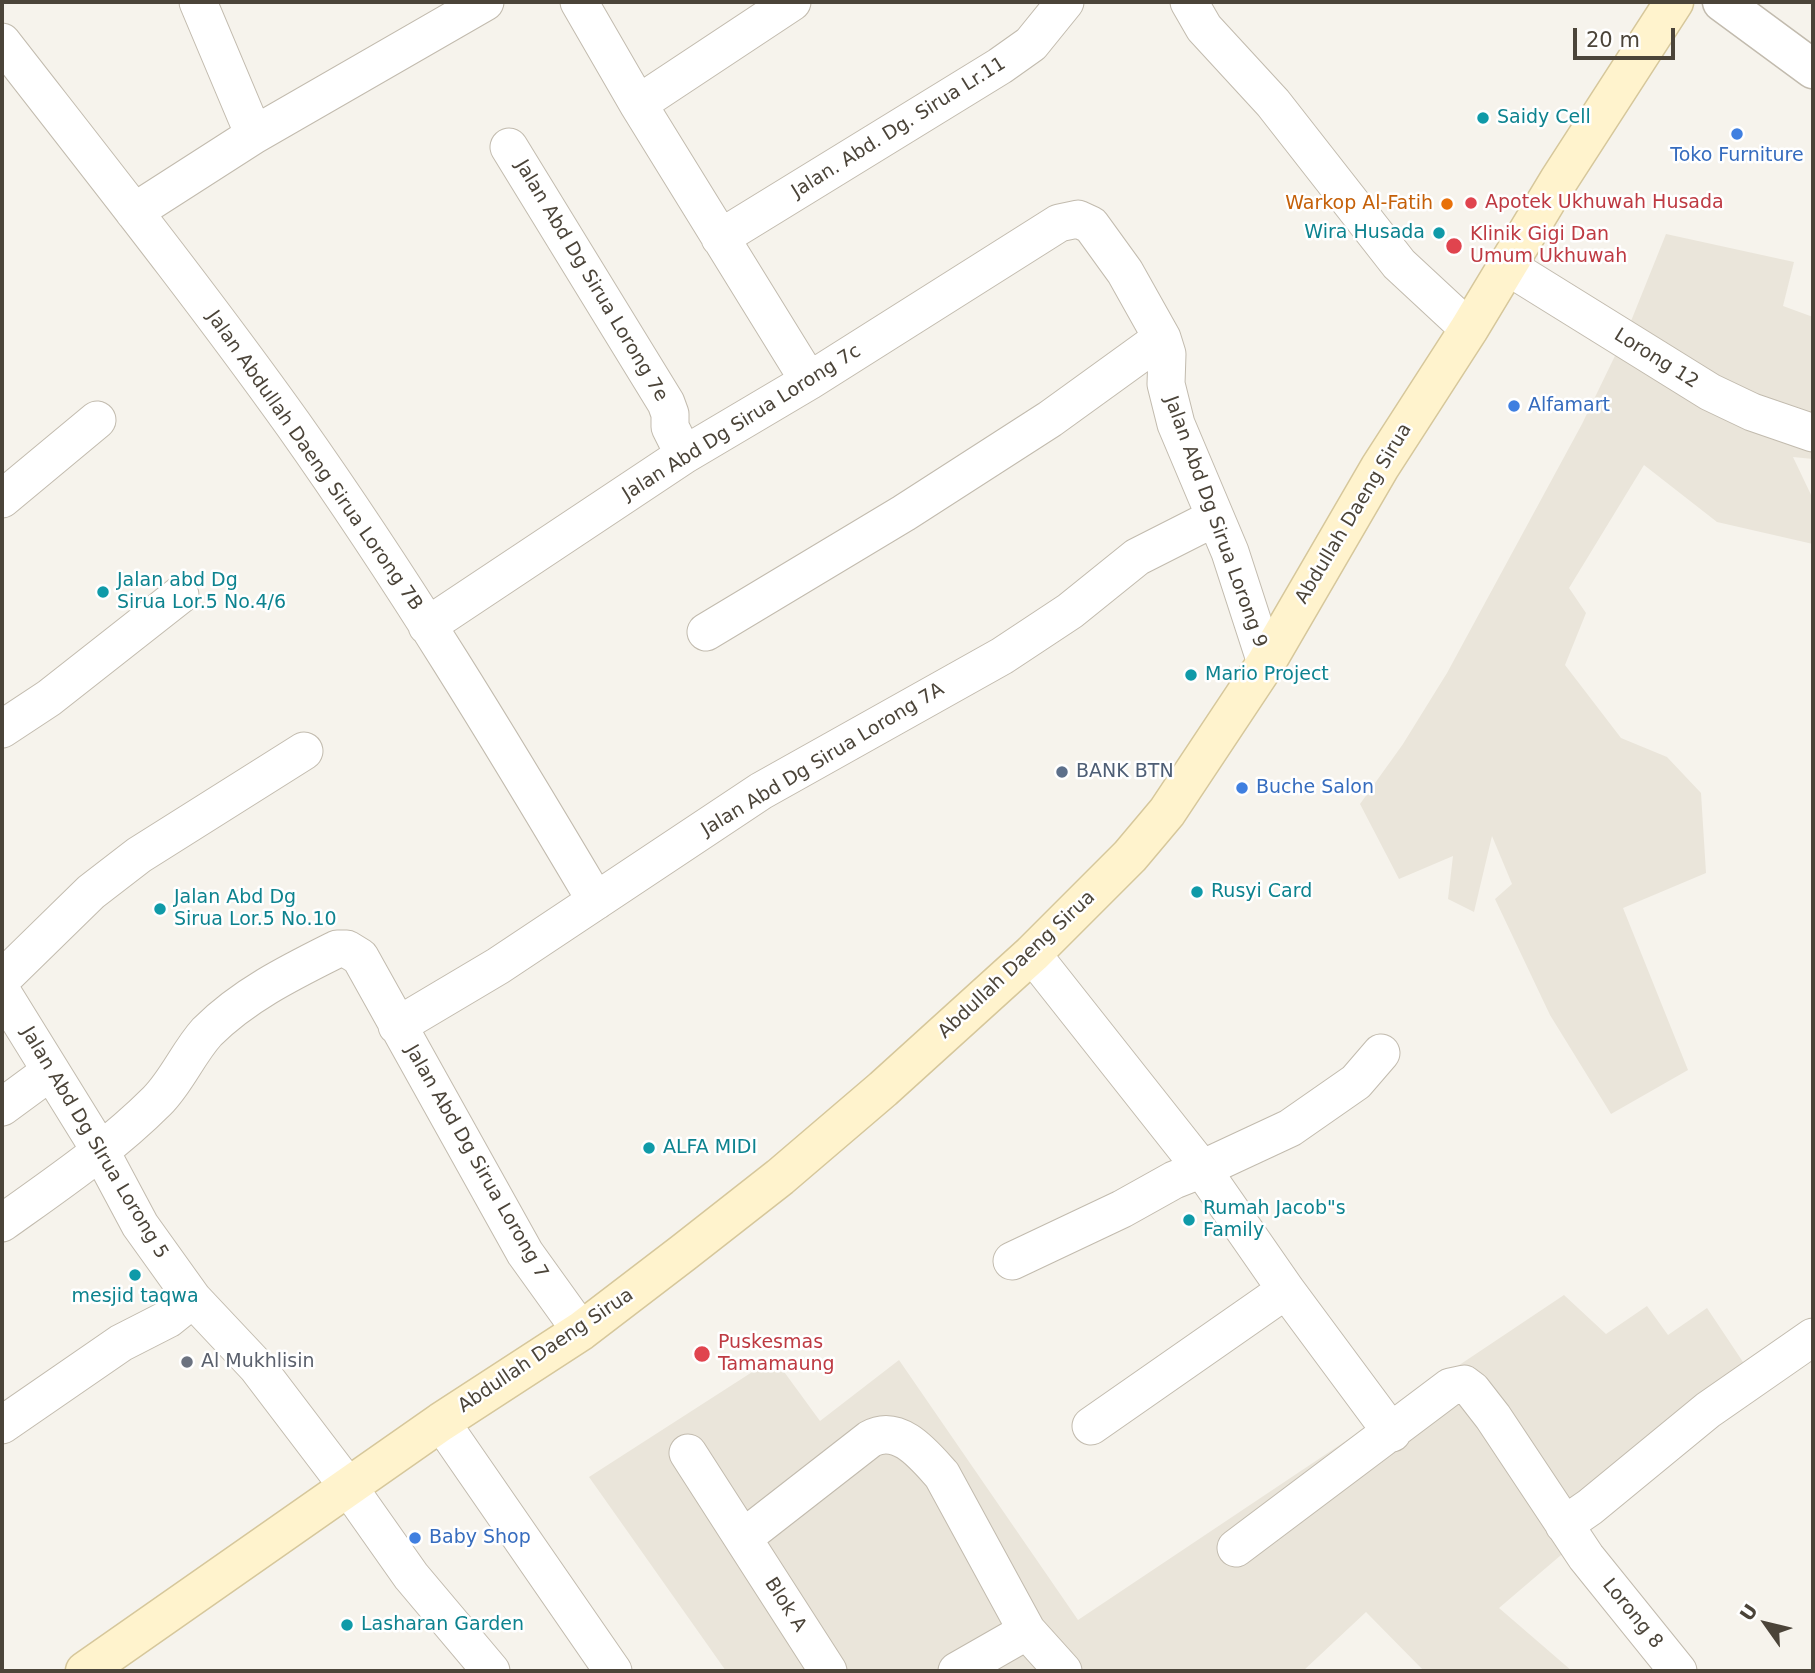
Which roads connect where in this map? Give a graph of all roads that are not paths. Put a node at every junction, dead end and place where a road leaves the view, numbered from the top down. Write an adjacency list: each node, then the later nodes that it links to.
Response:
1 (198, 2): 14 (street)
2 (485, 2): 14 (street)
3 (579, 2): 13 (street)
4 (792, 2): 13 (street)
5 (1065, 2): 18 (street, Jalan. Abd. Dg. Sirua Lr.11)
6 (1674, 2): 19 (main road, Abdullah Daeng Sirua)
7 (1722, 2): 12 (street)
8 (1758, 2): 11 (street)
9 (1196, 15): 20 (street)
10 (2, 42): 16 (street, Jalan Abdullah Daeng Sirua Lorong 7B)
11 (1813, 42)
12 (1813, 69)
13 (638, 104): 18 (street)
14 (254, 135): 16 (street)
15 (509, 146): 25 (street, Jalan Abd Dg Sirua Lorong 7e)
16 (134, 212): 29 (street, Jalan Abdullah Daeng Sirua Lorong 7B)
17 (1059, 223): 21 (street, Jalan Abd Dg Sirua Lorong 9); 22 (street, Jalan Abd Dg Sirua Lorong 7c)
18 (720, 238): 22 (street)
19 (1507, 266): 20 (main road, Abdullah Daeng Sirua); 24 (street, Lorong 12)
20 (1469, 329): 31 (main road, Abdullah Daeng Sirua)
21 (1162, 338): 27 (street, Jalan Abd Dg Sirua Lorong 9); 30 (street)
22 (809, 382): 25 (street, Jalan Abd Dg Sirua Lorong 7c)
23 (97, 420): 26 (street)
24 (1813, 433)
25 (684, 456): 29 (street, Jalan Abd Dg Sirua Lorong 7c)
26 (2, 499)
27 (1214, 518): 31 (street, Jalan Abd Dg Sirua Lorong 9); 34 (street, Jalan Abd Dg Sirua Lorong 7A)
28 (180, 595): 32 (street)
29 (427, 626): 34 (street, Jalan Abdullah Daeng Sirua Lorong 7B)
30 (706, 632)
31 (1266, 663): 35 (main road, Abdullah Daeng Sirua)
32 (2, 730)
33 (304, 751): 36 (street)
34 (596, 901): 38 (street, Jalan Abd Dg Sirua Lorong 7A)
35 (1032, 954): 43 (street); 48 (main road, Abdullah Daeng Sirua)
36 (2, 979)
37 (2, 992): 40 (street, Jalan Abd Dg SIrua Lorong 5)
38 (397, 1026): 42 (street, Jalan Abd Dg Sirua Lorong 7); 48 (street, Jalan Abd Dg Sirua Lorong 7)
39 (1381, 1053): 43 (street)
40 (51, 1071): 41 (street); 42 (street, Jalan Abd Dg SIrua Lorong 5)
41 (2, 1107)
42 (101, 1152): 44 (street); 47 (street, Jalan Abd Dg SIrua Lorong 5)
43 (1202, 1170): 45 (street); 46 (street)
44 (2, 1223)
45 (1012, 1261)
46 (1286, 1290): 52 (street); 53 (street)
47 (193, 1299): 51 (street); 55 (street, Jalan Abd Dg SIrua Lorong 5)
48 (581, 1331): 50 (main road, Abdullah Daeng Sirua)
49 (1813, 1337): 57 (street)
50 (441, 1422): 55 (main road, Abdullah Daeng Sirua); 62 (street)
51 (2, 1425)
52 (1091, 1426)
53 (1392, 1433): 57 (street, Lorong 8); 58 (street)
54 (688, 1453): 56 (street, Blok A)
55 (349, 1488): 60 (main road, Abdullah Daeng Sirua); 61 (street, Jalan Abd Dg SIrua Lorong 5)
56 (743, 1538): 59 (street); 63 (street, Blok A)
57 (1573, 1538): 66 (street, Lorong 8)
58 (1236, 1548)
59 (1027, 1631): 64 (street); 65 (street)
60 (85, 1671)
61 (491, 1671)
62 (613, 1671)
63 (828, 1671)
64 (957, 1671)
65 (1063, 1671)
66 (1678, 1671)

